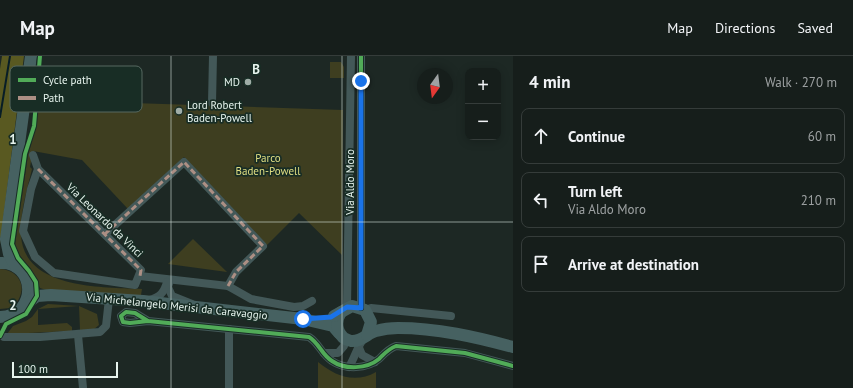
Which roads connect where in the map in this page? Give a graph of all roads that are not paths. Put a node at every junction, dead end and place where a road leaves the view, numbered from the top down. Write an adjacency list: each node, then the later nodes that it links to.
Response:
1 (31, 56): 5 (street)
2 (213, 56): 6 (street)
3 (351, 56): 25 (street, Via Aldo Moro)
4 (361, 56): 26 (street, Via Aldo Moro)
5 (30, 66)
6 (212, 103)
7 (23, 112): 11 (street)
8 (33, 155): 9 (street, Via Leonardo da Vinci)
9 (38, 169): 10 (street, Via Leonardo da Vinci); 15 (street, Via Leonardo da Vinci)
10 (105, 234): 15 (street, Via Leonardo da Vinci); 18 (street)
11 (6, 239): 12 (street); 14 (street)
12 (0, 254)
13 (0, 263): 14 (street)
14 (16, 268): 17 (street)
15 (140, 276): 16 (street, Via Michelangelo Merisi da Caravaggio)
16 (169, 279): 18 (street, Via Michelangelo Merisi da Caravaggio); 21 (street); 24 (street)
17 (28, 285): 19 (street, Via Michelangelo Merisi da Caravaggio); 23 (street)
18 (228, 286): 22 (street, Via Michelangelo Merisi da Caravaggio)
19 (51, 295): 20 (street, Via Michelangelo Merisi da Caravaggio); 23 (street, Via Michelangelo Merisi da Caravaggio)
20 (109, 299): 21 (street, Via Michelangelo Merisi da Caravaggio); 33 (street)
21 (143, 301): 24 (street, Via Michelangelo Merisi da Caravaggio)
22 (312, 301)
23 (24, 305): 28 (street, Via Michelangelo Merisi da Caravaggio)
24 (199, 308): 29 (street, Via Michelangelo Merisi da Caravaggio)
25 (344, 310): 26 (street, Via Michelangelo Merisi da Caravaggio); 29 (street, Via Michelangelo Merisi da Caravaggio); 36 (street)
26 (365, 311): 27 (street, Via Michelangelo Merisi da Caravaggio); 31 (street, Via Michelangelo Merisi da Caravaggio); 34 (street)
27 (452, 316)
28 (2, 319)
29 (303, 319): 36 (street, Via Michelangelo Merisi da Caravaggio)
30 (148, 321): 32 (street, Via Michelangelo Merisi da Caravaggio)
31 (397, 328): 34 (street, Via Michelangelo Merisi da Caravaggio); 38 (street, Via Michelangelo Merisi da Caravaggio)
32 (229, 329): 39 (street, Via Michelangelo Merisi da Caravaggio); 44 (street)
33 (78, 335): 35 (street); 43 (street)
34 (367, 335): 36 (street, Via Michelangelo Merisi da Caravaggio); 37 (street)
35 (4, 337)
36 (343, 338): 39 (street); 42 (street)
37 (358, 345): 40 (street); 42 (street)
38 (513, 347)
39 (324, 353): 42 (street, Via Michelangelo Merisi da Caravaggio)
40 (375, 362): 41 (street); 42 (street)
41 (513, 366)
42 (349, 367)
43 (83, 388)
44 (229, 388)

